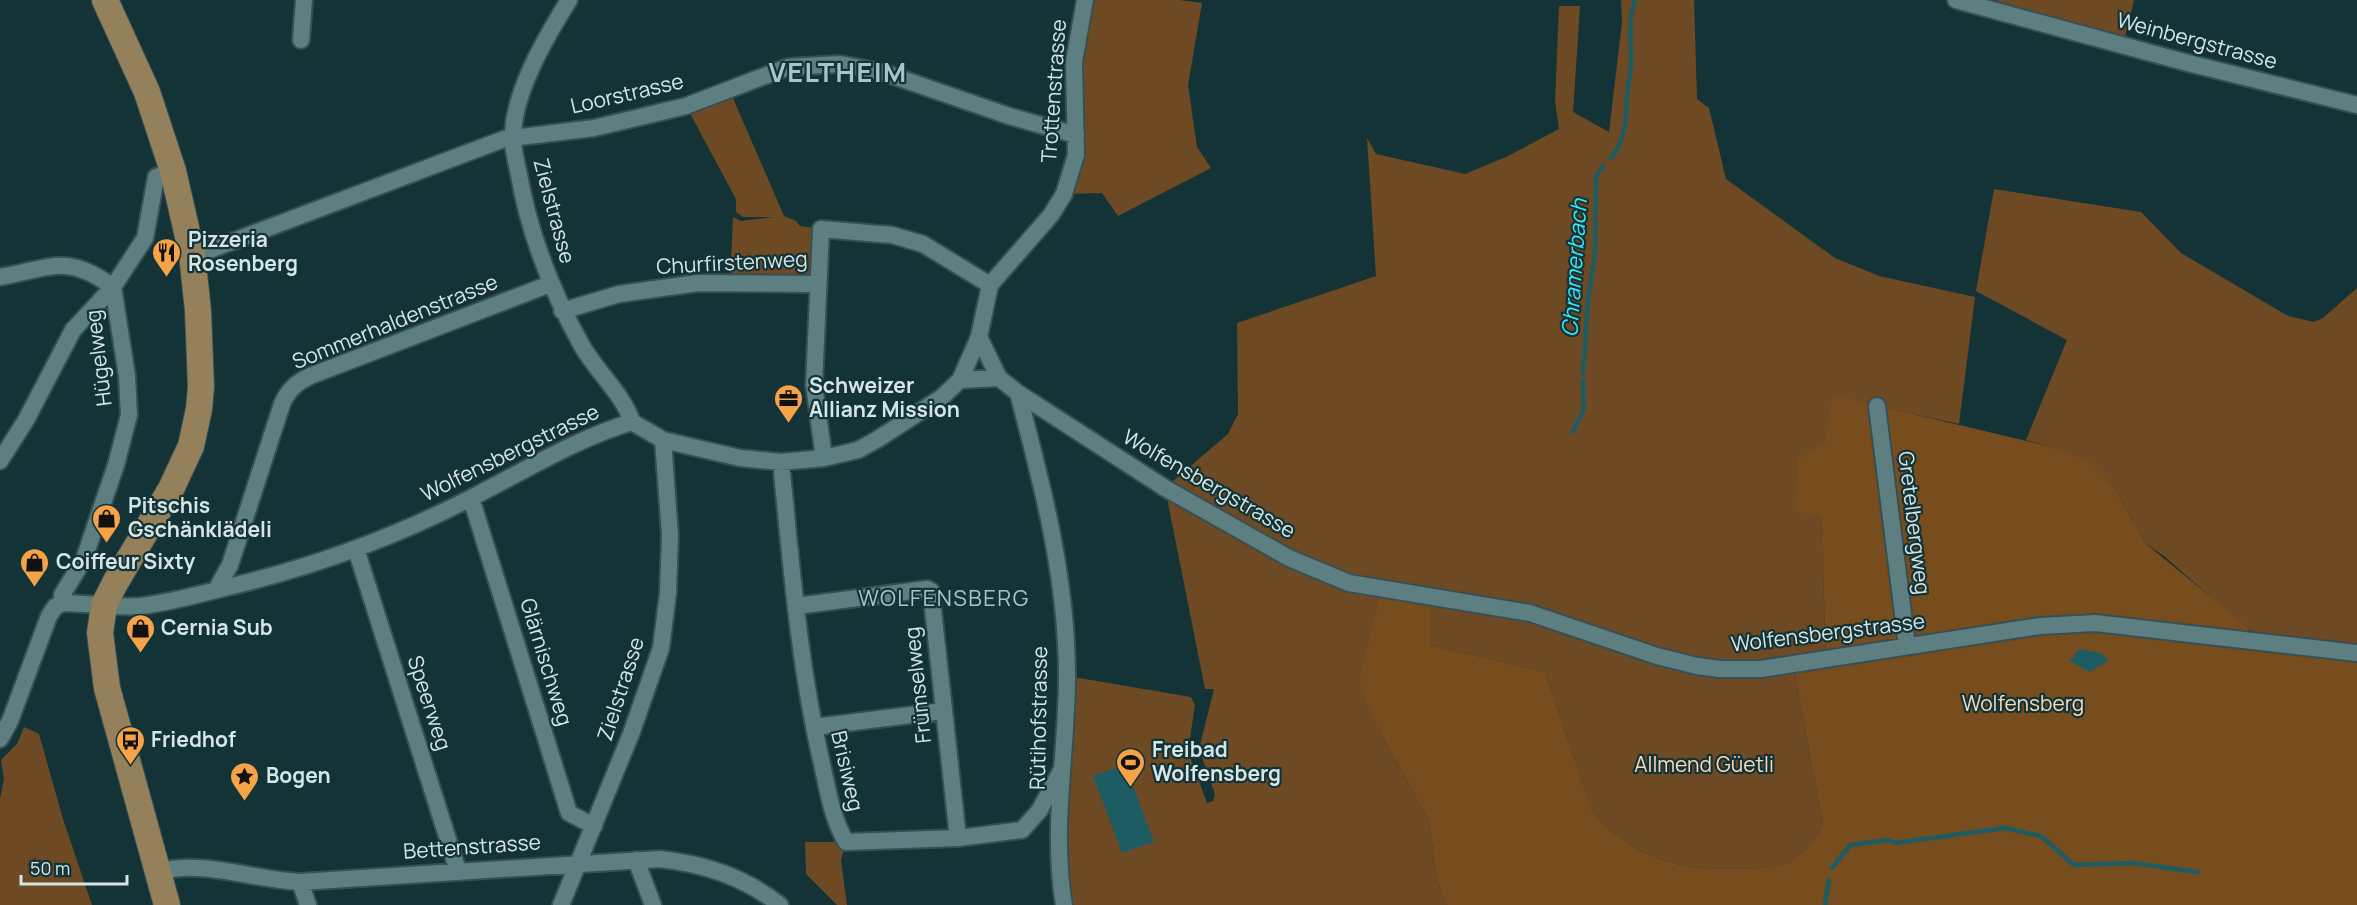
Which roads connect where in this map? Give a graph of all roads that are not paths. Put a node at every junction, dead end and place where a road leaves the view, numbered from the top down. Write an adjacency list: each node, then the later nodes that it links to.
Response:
1 (105, 0): 10 (main road)
2 (304, 0): 6 (street)
3 (569, 0): 9 (street, Zielstrasse)
4 (1085, 0): 8 (street, Trottenstrasse)
5 (1956, 0): 7 (street, Weinbergstrasse)
6 (301, 40)
7 (2357, 105)
8 (1076, 135): 9 (street, Loorstrasse); 15 (street, Trottenstrasse)
9 (513, 139): 11 (street, Loorstrasse); 13 (street, Zielstrasse)
10 (173, 171): 11 (main road); 16 (street)
11 (192, 254): 32 (main road)
12 (0, 277): 16 (street, Hügelweg)
13 (550, 284): 17 (street, Zielstrasse); 30 (street, Sommerhaldenstrasse)
14 (817, 284): 15 (street, Churfirstenweg); 17 (street, Churfirstenweg); 25 (street)
15 (990, 285): 18 (street, Trottenstrasse)
16 (113, 287): 26 (street); 31 (street, Hügelweg)
17 (562, 310): 23 (street, Zielstrasse)
18 (979, 337): 19 (street); 20 (street, Trottenstrasse)
19 (999, 378): 20 (street); 21 (street, Wolfensbergstrasse)
20 (960, 380): 25 (street, Wolfensbergstrasse)
21 (1018, 393): 34 (street, Wolfensbergstrasse); 39 (street, Rütihofstrasse)
22 (1877, 406): 34 (street, Gretelbergweg)
23 (632, 422): 24 (street, Wolfensbergstrasse); 28 (street, Wolfensbergstrasse)
24 (663, 440): 27 (street, Wolfensbergstrasse); 40 (street, Zielstrasse)
25 (824, 458): 27 (street, Wolfensbergstrasse)
26 (0, 461)
27 (781, 462): 33 (street, Brisiweg)
28 (471, 498): 29 (street, Wolfensbergstrasse); 40 (street, Glärnischweg)
29 (356, 549): 30 (street, Wolfensbergstrasse); 44 (street, Speerweg)
30 (216, 590): 32 (street, Wolfensbergstrasse)
31 (62, 603): 32 (street, Wolfensbergstrasse); 38 (street, Hügelweg)
32 (104, 605): 45 (main road)
33 (796, 606): 36 (street, Frümselweg); 37 (street, Brisiweg)
34 (1907, 646): 35 (street, Wolfensbergstrasse)
35 (2357, 653)
36 (943, 711): 37 (street); 41 (street, Frümselweg)
37 (814, 727): 41 (street, Brisiweg)
38 (0, 739)
39 (1061, 771): 41 (street, Brisiweg); 52 (street, Rütihofstrasse)
40 (594, 826): 43 (street, Zielstrasse)
41 (958, 838)
42 (636, 860): 43 (street, Bettenstrasse); 50 (street); 51 (street, Bettenstrasse)
43 (579, 863): 44 (street, Bettenstrasse); 49 (street, Zielstrasse)
44 (458, 871): 46 (street, Bettenstrasse)
45 (158, 872): 46 (street, Bettenstrasse); 47 (main road)
46 (300, 882): 48 (street)
47 (167, 905)
48 (308, 905)
49 (561, 905)
50 (653, 905)
51 (780, 905)
52 (1064, 905)

